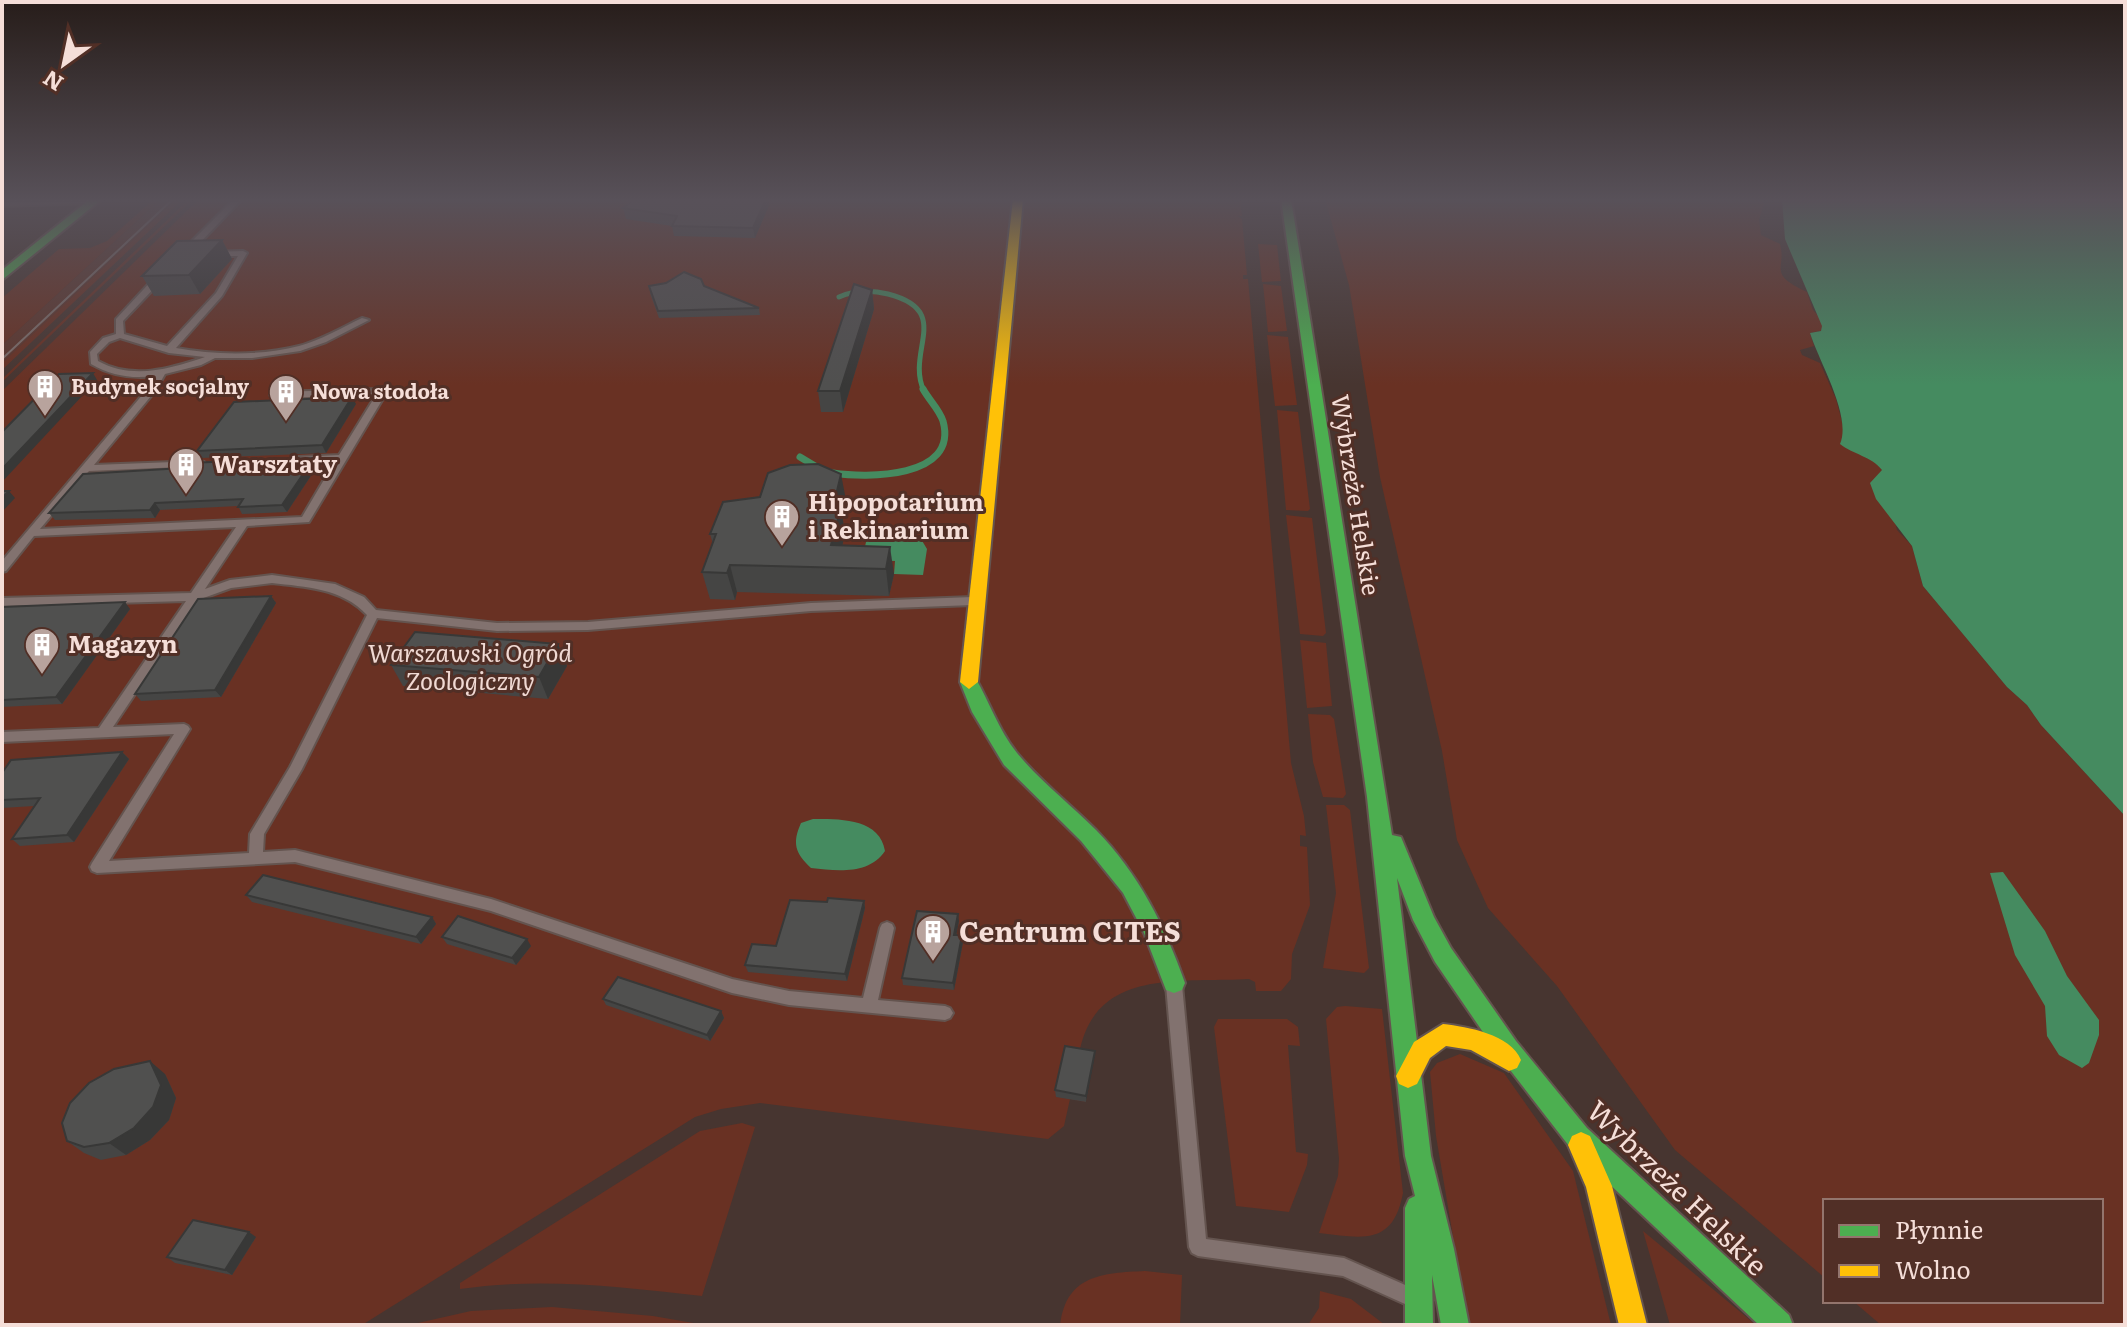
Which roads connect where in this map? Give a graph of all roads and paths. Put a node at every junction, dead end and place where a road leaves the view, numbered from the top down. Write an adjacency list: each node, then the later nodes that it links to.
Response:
1 (21, 261): 5 (main road)
2 (238, 261): 9 (lane)
3 (1011, 261): 21 (main road)
4 (1295, 261): 26 (main road, Wybrzeże Helskie)
5 (2, 276)
6 (162, 276): 8 (lane)
7 (365, 320): 10 (lane)
8 (120, 335): 9 (lane); 11 (lane)
9 (169, 350): 10 (lane)
10 (218, 355): 11 (lane)
11 (162, 372): 16 (lane)
12 (275, 395): 13 (lane)
13 (342, 458): 14 (lane); 17 (lane)
14 (278, 461)
15 (214, 463): 16 (lane)
16 (87, 468): 18 (lane)
17 (244, 523): 18 (lane); 20 (lane)
18 (32, 533): 19 (lane)
19 (2, 568)
20 (194, 597): 22 (lane); 23 (lane); 24 (lane)
21 (975, 601): 23 (lane); 29 (main road)
22 (2, 602)
23 (373, 614): 27 (lane)
24 (103, 732): 25 (lane); 27 (lane)
25 (2, 737)
26 (1377, 797): 32 (main road, Wybrzeże Helskie); 33 (main road, Wybrzeże Helskie)
27 (256, 856): 30 (lane)
28 (887, 928): 30 (lane)
29 (1174, 983): 36 (lane)
30 (869, 1006): 31 (lane)
31 (945, 1013)
32 (1526, 1071): 33 (main road); 34 (main road, Wybrzeże Helskie)
33 (1408, 1076): 35 (main road, Wybrzeże Helskie)
34 (1578, 1137): 40 (main road); 41 (main road, Wybrzeże Helskie)
35 (1418, 1156): 36 (main road); 39 (main road, Wybrzeże Helskie)
36 (1420, 1304): 37 (main road); 38 (lane)
37 (1419, 1325)
38 (1441, 1325)
39 (1455, 1325)
40 (1633, 1325)
41 (1779, 1325)

